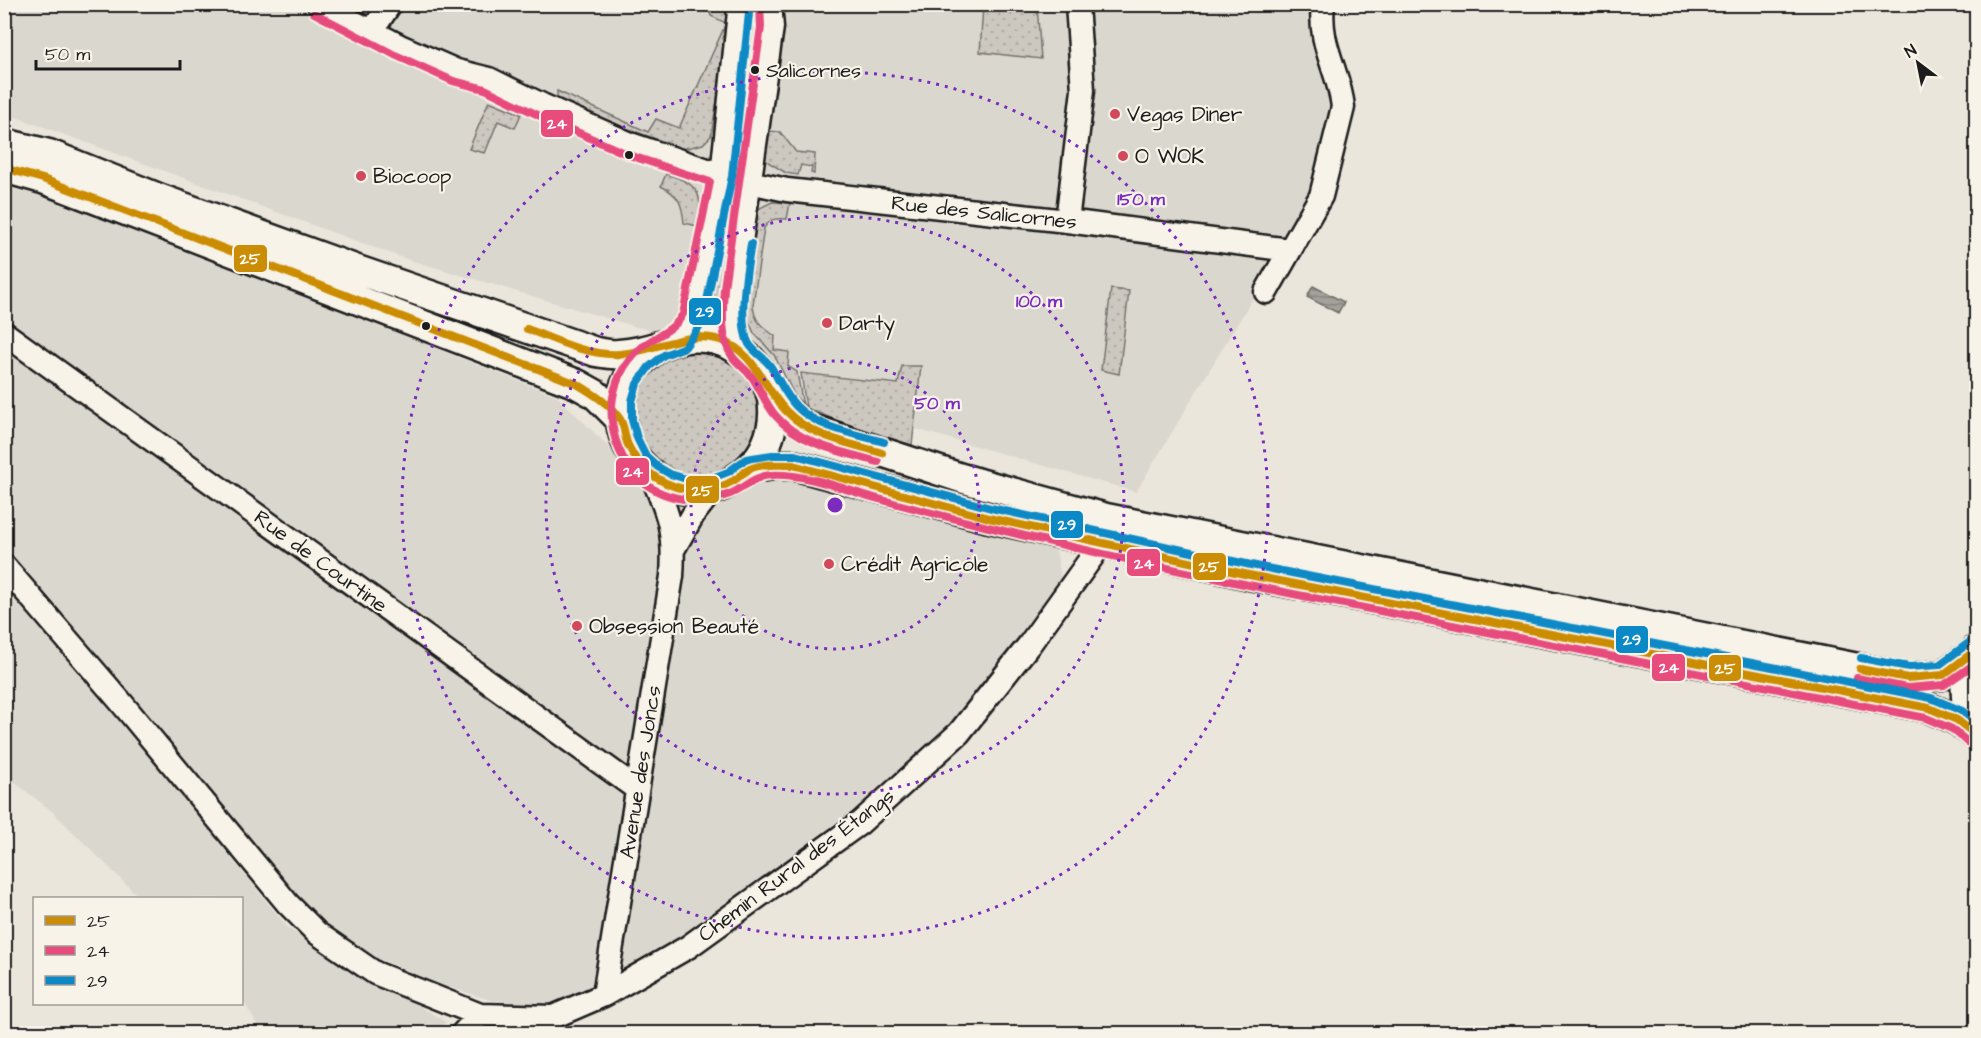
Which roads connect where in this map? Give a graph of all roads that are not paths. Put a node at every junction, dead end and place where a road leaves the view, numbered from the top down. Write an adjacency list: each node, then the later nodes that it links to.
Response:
1 (319, 4): 7 (street)
2 (390, 4): 7 (street)
3 (736, 4): 10 (street)
4 (770, 4): 11 (street)
5 (1077, 4): 12 (street)
6 (1323, 4): 13 (street)
7 (372, 31): 10 (street)
8 (4, 143): 16 (main road)
9 (4, 168): 19 (main road)
10 (722, 176): 16 (street)
11 (749, 182): 12 (street, Rue des Salicornes); 17 (street)
12 (1067, 220): 13 (street, Rue des Salicornes)
13 (1290, 250): 14 (street)
14 (1266, 292)
15 (4, 333): 29 (street, Rue de Courtine)
16 (669, 343): 17 (main road); 19 (main road)
17 (740, 350): 18 (main road)
18 (769, 388): 20 (main road); 26 (main road)
19 (622, 421): 21 (main road)
20 (749, 469): 22 (main road); 23 (main road)
21 (651, 476): 22 (main road); 24 (street, Avenue des Joncs)
22 (714, 488): 24 (street, Avenue des Joncs)
23 (1102, 543): 28 (main road); 30 (street, Chemin Rural des Étangs)
24 (674, 548): 29 (street, Avenue des Joncs)
25 (4, 566): 31 (street)
26 (1976, 651): 27 (main road)
27 (1977, 730)
28 (1977, 735)
29 (637, 789): 30 (street, Avenue des Joncs)
30 (604, 995): 31 (street, Chemin Rural des Étangs)
31 (480, 1015): 32 (street)
32 (462, 1034)

